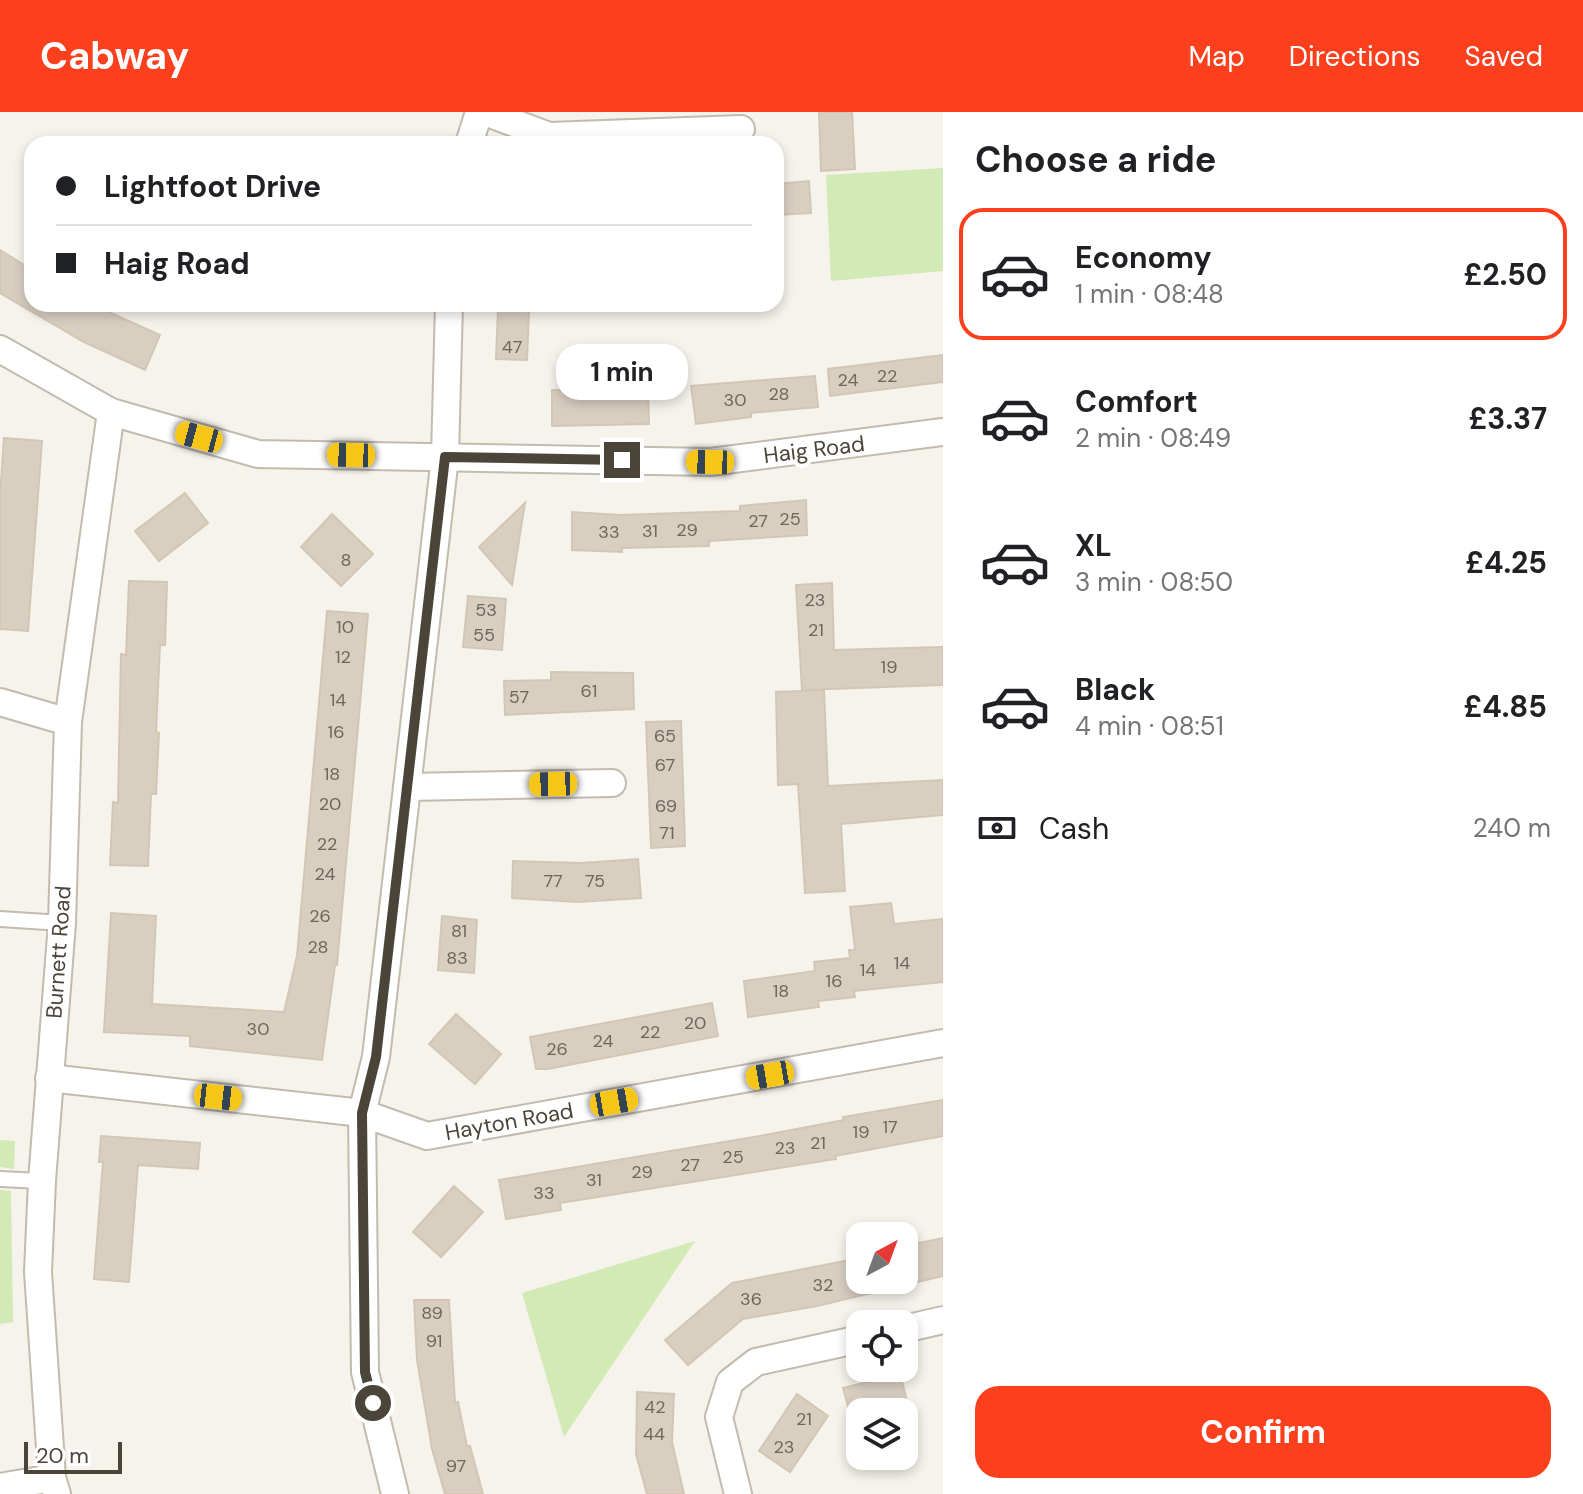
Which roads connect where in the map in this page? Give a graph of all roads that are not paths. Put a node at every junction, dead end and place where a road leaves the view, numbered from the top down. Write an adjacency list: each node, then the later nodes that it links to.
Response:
1 (482, 112): 2 (street); 3 (street)
2 (741, 129)
3 (472, 136)
4 (449, 312): 8 (street)
5 (0, 349): 6 (street, Haig Road)
6 (111, 412): 8 (street, Haig Road); 10 (street, Burnett Road)
7 (943, 432): 8 (street, Haig Road)
8 (445, 457): 12 (street)
9 (0, 702): 10 (street)
10 (68, 722): 14 (street, Burnett Road)
11 (612, 783): 12 (street)
12 (407, 787): 17 (street)
13 (0, 919): 14 (lane)
14 (62, 923): 16 (street, Burnett Road)
15 (943, 1043): 17 (street, Hayton Road)
16 (49, 1078): 17 (street, Hayton Road); 19 (street, Burnett Road)
17 (362, 1113): 25 (street)
18 (0, 1179): 19 (lane)
19 (42, 1181): 23 (street, Burnett Road)
20 (943, 1320): 21 (street)
21 (918, 1326)
22 (846, 1342): 26 (street)
23 (54, 1486): 24 (street)
24 (0, 1487)
25 (395, 1494)
26 (738, 1494)

